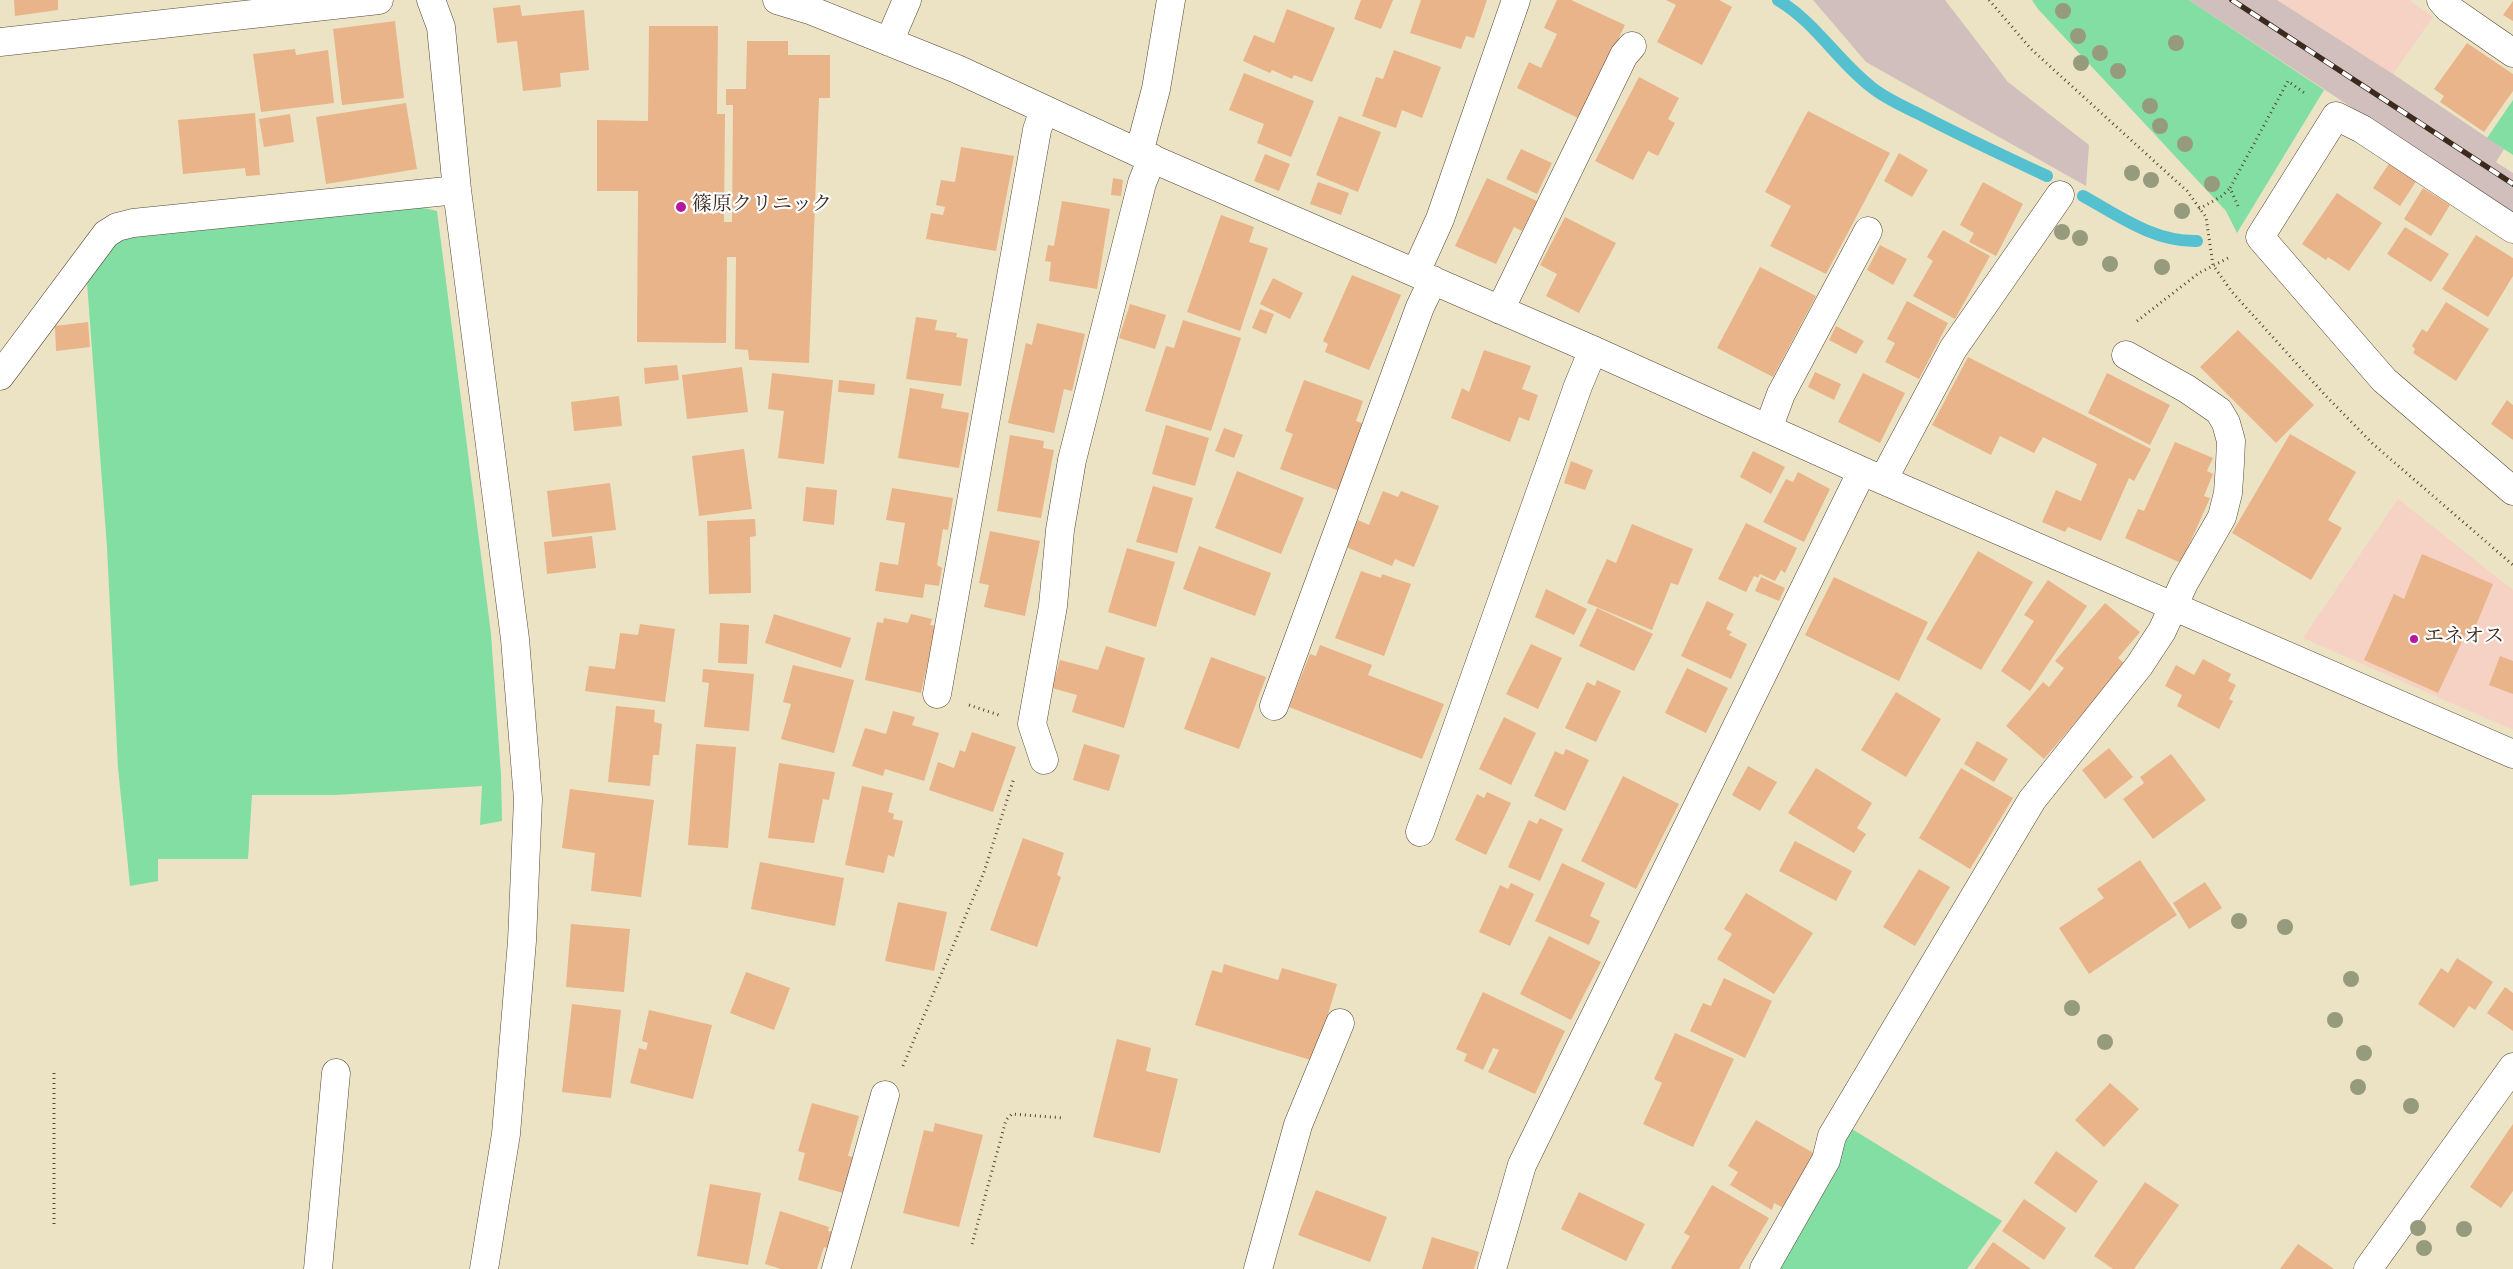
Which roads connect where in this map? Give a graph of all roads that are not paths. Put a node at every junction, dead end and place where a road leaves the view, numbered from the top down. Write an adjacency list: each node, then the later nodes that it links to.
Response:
1 (379, 0): 8 (street)
2 (431, 0): 14 (street)
3 (777, 0): 9 (street)
4 (907, 0): 9 (street)
5 (1171, 0): 13 (street)
6 (1516, 0): 18 (street)
7 (2440, 0): 11 (street)
8 (0, 42)
9 (889, 42): 12 (street)
10 (1632, 46): 19 (street)
11 (2513, 53)
12 (1044, 109): 13 (street); 27 (street)
13 (1146, 156): 18 (street); 30 (street)
14 (457, 190): 22 (street); 37 (street)
15 (2060, 195): 24 (street)
16 (2513, 228): 25 (street)
17 (1868, 231): 23 (street)
18 (1424, 276): 19 (street); 28 (street)
19 (1500, 310): 20 (street)
20 (1593, 350): 23 (street); 31 (street)
21 (2126, 355): 26 (street)
22 (0, 376)
23 (1768, 429): 24 (street)
24 (1873, 475): 26 (street); 40 (street)
25 (2513, 491)
26 (2172, 607): 29 (street); 41 (street)
27 (937, 694)
28 (1274, 706)
29 (2513, 754)
30 (1044, 760)
31 (1420, 832)
32 (1340, 1023): 39 (street)
33 (2513, 1067): 42 (street)
34 (336, 1073): 36 (street)
35 (885, 1095): 38 (street)
36 (318, 1269)
37 (484, 1269)
38 (836, 1269)
39 (1258, 1269)
40 (1492, 1269)
41 (1764, 1269)
42 (2368, 1269)

